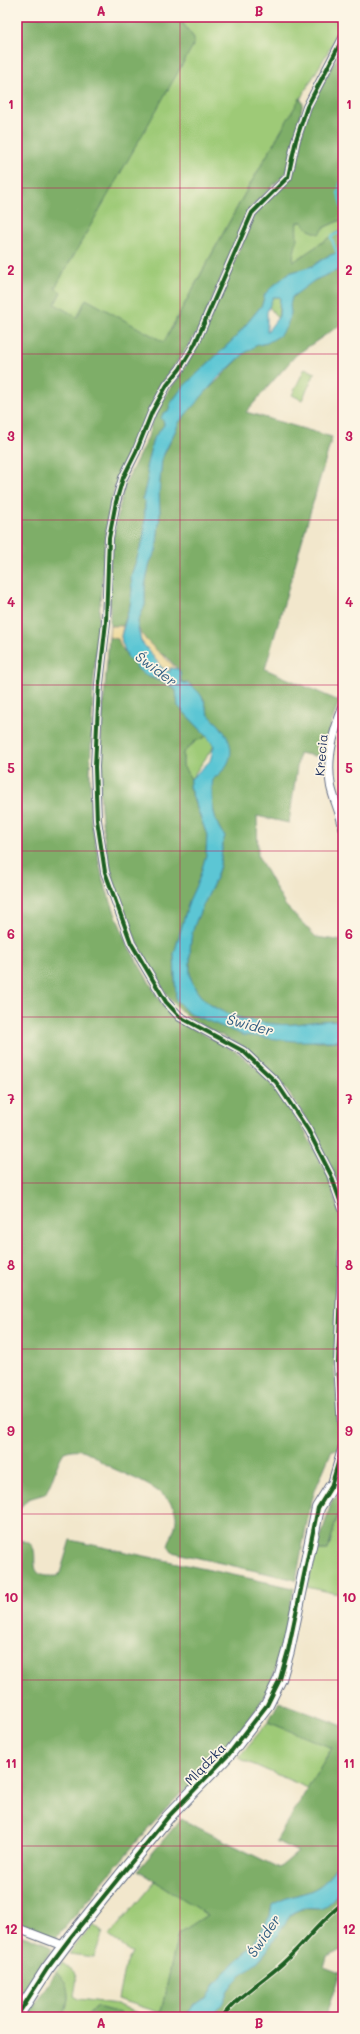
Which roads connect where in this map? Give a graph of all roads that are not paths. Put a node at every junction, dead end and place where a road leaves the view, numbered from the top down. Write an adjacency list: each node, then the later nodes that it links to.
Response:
1 (343, 38): 4 (street)
2 (343, 708): 3 (street, Krecia)
3 (343, 828)
4 (343, 1209)
5 (343, 1242): 6 (street)
6 (343, 1445): 7 (street)
7 (337, 1485): 9 (street, Mlądzka)
8 (17, 1928): 9 (street)
9 (64, 1946): 10 (street, Mlądzka)
10 (17, 2016)

